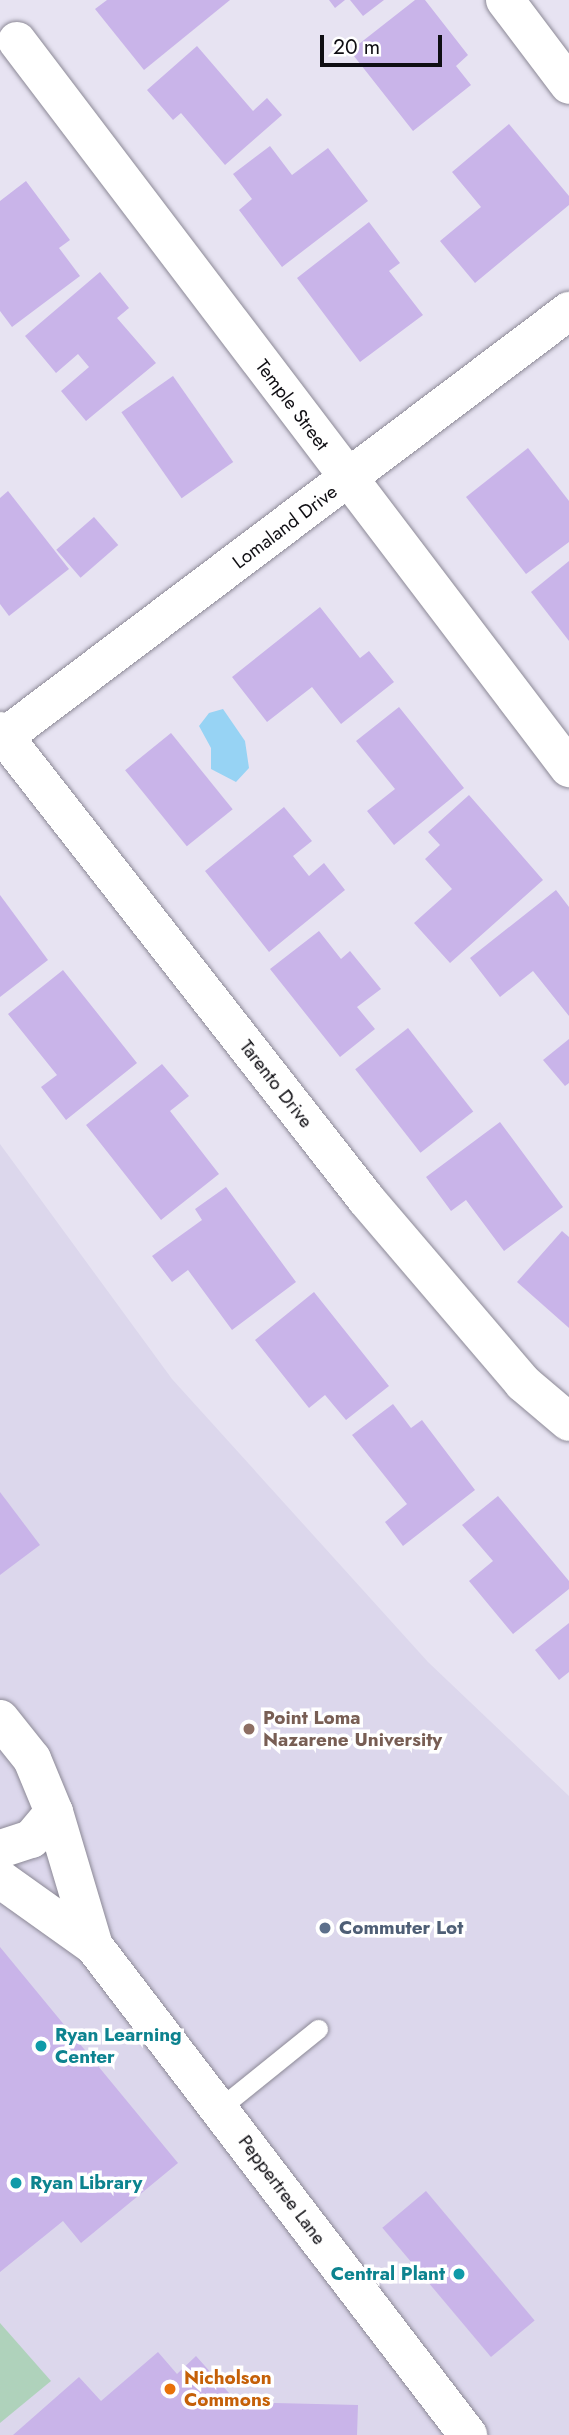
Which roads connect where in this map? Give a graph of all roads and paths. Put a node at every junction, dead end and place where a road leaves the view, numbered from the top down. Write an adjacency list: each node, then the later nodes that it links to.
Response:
1 (505, 0): 3 (street)
2 (17, 41): 5 (street, Temple Street)
3 (569, 85)
4 (569, 311): 5 (street, Lomaland Drive)
5 (349, 480): 6 (street, Lomaland Drive); 7 (street, Temple Street)
6 (2, 736): 8 (street, Tarento Drive)
7 (569, 768)
8 (569, 1422)
9 (0, 1719): 10 (street, Peppertree Lane)
10 (54, 1812): 11 (street); 13 (street, Peppertree Lane)
11 (0, 1849)
12 (0, 1879): 13 (street, Peppertree Lane)
13 (94, 1946): 15 (street, Peppertree Lane)
14 (318, 2029): 15 (lane)
15 (220, 2108): 16 (street, Peppertree Lane)
16 (468, 2435)

